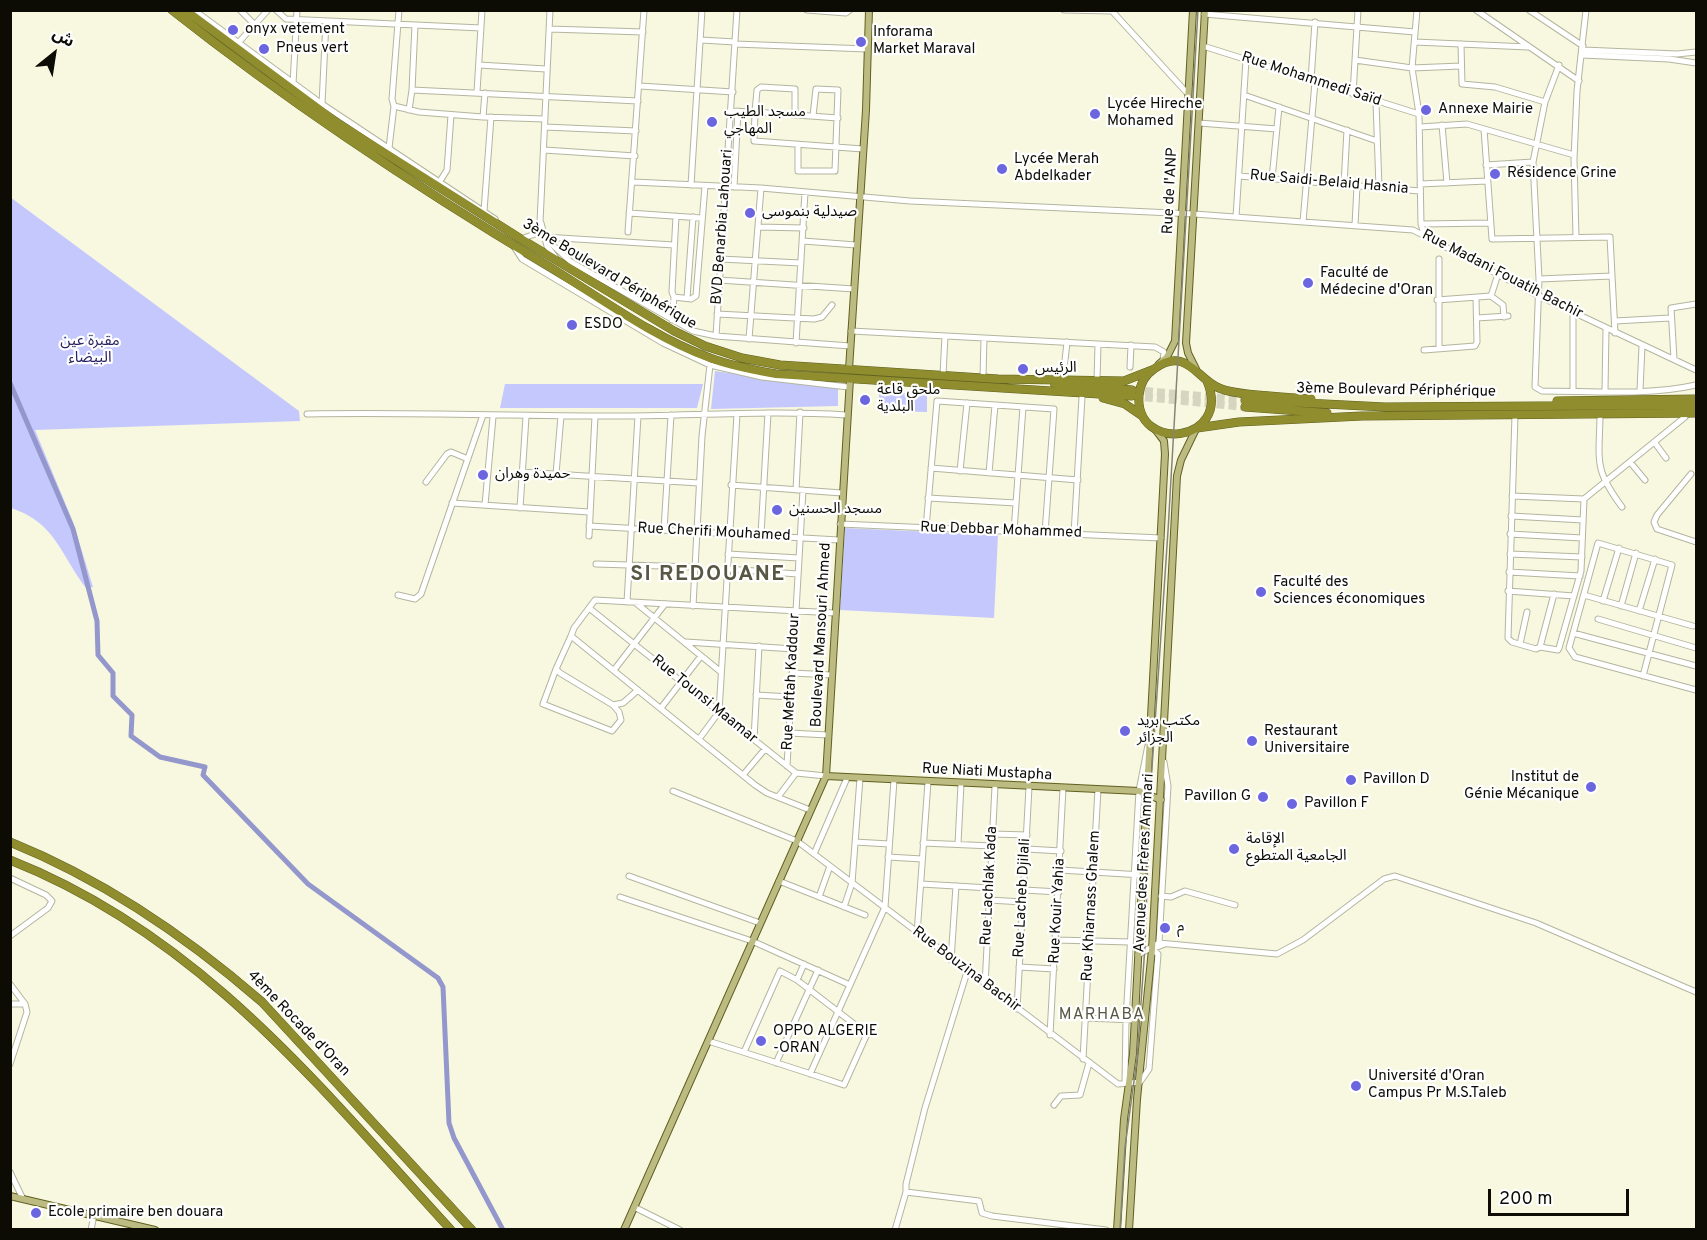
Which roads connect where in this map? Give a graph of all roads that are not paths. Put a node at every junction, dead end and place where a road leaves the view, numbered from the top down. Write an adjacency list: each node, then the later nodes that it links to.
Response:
1 (172, 10): 150 (highway, 3ème Boulevard Périphérique)
2 (185, 10): 61 (highway, 3ème Boulevard Périphérique)
3 (194, 10): 43 (street)
4 (240, 10): 34 (street)
5 (268, 10): 34 (street)
6 (276, 10): 30 (street)
7 (297, 10): 30 (street)
8 (399, 10): 33 (street)
9 (482, 10): 37 (street)
10 (550, 10): 38 (street)
11 (644, 10): 39 (street)
12 (702, 10): 41 (street)
13 (737, 10): 44 (street, BVD Benarbia Lahouari)
14 (807, 10): 15 (street)
15 (850, 10)
16 (869, 10): 48 (main road)
17 (1064, 10): 26 (street)
18 (1193, 10): 68 (main road, Rue de l'ANP)
19 (1267, 10): 28 (street)
20 (1358, 10): 36 (street)
21 (1416, 10): 40 (street)
22 (1476, 10): 47 (street)
23 (1529, 10): 29 (street)
24 (1541, 10): 29 (street)
25 (1586, 10): 49 (street)
26 (1116, 12): 68 (street)
27 (1205, 12): 28 (street); 46 (main road, Rue de l'ANP)
28 (1266, 18): 32 (street)
29 (1541, 19): 49 (street)
30 (296, 20): 31 (street); 61 (street)
31 (326, 21): 33 (street); 75 (street)
32 (1315, 22): 36 (street); 59 (street)
33 (399, 24): 35 (street); 76 (street)
34 (255, 25): 43 (street)
35 (415, 25): 37 (street); 63 (street)
36 (1357, 25): 40 (street); 52 (street)
37 (481, 28): 54 (street)
38 (550, 29): 39 (street); 58 (street)
39 (643, 32): 62 (street)
40 (1415, 32): 42 (street)
41 (701, 40): 44 (street); 64 (street)
42 (1415, 42): 45 (street); 57 (street)
43 (238, 43): 61 (street)
44 (735, 43): 48 (street); 66 (street, BVD Benarbia Lahouari)
45 (1461, 44): 47 (street); 56 (street)
46 (1203, 46): 51 (street, Rue Mohammedi Saïd); 90 (main road, Rue de l'ANP)
47 (1529, 46): 55 (street)
48 (867, 49): 104 (main road)
49 (1582, 50): 50 (street); 53 (street); 60 (street)
50 (1696, 52)
51 (1246, 60): 59 (street, Rue Mohammedi Saïd); 71 (street)
52 (1355, 60): 57 (street); 69 (street)
53 (1696, 63)
54 (479, 65): 58 (street); 65 (street)
55 (1559, 65): 60 (street); 74 (street)
56 (1461, 66): 57 (street); 74 (street)
57 (1412, 68): 81 (street)
58 (546, 69): 70 (street)
59 (1313, 81): 69 (street, Rue Mohammedi Saïd); 88 (street)
60 (1579, 81): 106 (street)
61 (293, 86): 75 (street); 140 (highway, 3ème Boulevard Périphérique)
62 (639, 86): 64 (street); 72 (street)
63 (412, 90): 65 (street); 78 (street)
64 (697, 90): 66 (street); 117 (street)
65 (477, 92): 67 (street)
66 (733, 92): 79 (street, BVD Benarbia Lahouari)
67 (485, 93): 70 (street); 85 (street)
68 (1188, 94): 130 (main road, Rue de l'ANP)
69 (1353, 94): 73 (street, Rue Mohammedi Saïd)
70 (546, 95): 72 (street); 89 (street)
71 (1244, 95): 77 (street); 92 (street)
72 (639, 101): 98 (street)
73 (1376, 102): 81 (street, Rue Mohammedi Saïd); 99 (street)
74 (1545, 102): 101 (street)
75 (322, 104): 103 (street)
76 (394, 106): 78 (street); 103 (street)
77 (1279, 107): 88 (street); 95 (street)
78 (409, 110): 82 (street)
79 (735, 111): 80 (street); 120 (street, BVD Benarbia Lahouari); 122 (street)
80 (755, 112): 83 (street); 83 (street); 100 (street)
81 (1419, 114): 94 (street)
82 (450, 115): 85 (street); 112 (street)
83 (795, 115): 84 (street)
84 (813, 116): 87 (street); 87 (street)
85 (483, 117): 86 (street)
86 (491, 117): 89 (street); 128 (street)
87 (838, 118): 102 (street)
88 (1312, 118): 97 (street); 114 (street)
89 (545, 119): 93 (street)
90 (1199, 123): 92 (street); 130 (main road, Rue de l'ANP)
91 (1442, 125): 94 (street); 96 (street); 116 (street)
92 (1242, 126): 95 (street); 110 (street)
93 (545, 127): 98 (street); 105 (street)
94 (1420, 127): 123 (street)
95 (1277, 129): 111 (street)
96 (1484, 129): 101 (street); 109 (street)
97 (1347, 130): 99 (street); 118 (street)
98 (636, 131): 107 (street)
99 (1377, 141): 125 (street)
100 (798, 144): 102 (street); 102 (street)
101 (1535, 144): 106 (street); 108 (street)
102 (837, 147): 104 (street)
103 (389, 148): 112 (street)
104 (863, 149): 127 (main road)
105 (544, 150): 107 (street); 135 (street)
106 (1574, 155): 146 (street)
107 (635, 156): 115 (street)
108 (1533, 162): 109 (street); 147 (street)
109 (1486, 165): 113 (street)
110 (1239, 176): 111 (street, Rue Saidi-Belaid Hasnia); 133 (street)
111 (1272, 179): 114 (street, Rue Saidi-Belaid Hasnia)
112 (440, 181): 128 (street)
113 (1487, 181): 116 (street, Rue Saidi-Belaid Hasnia); 137 (street)
114 (1307, 182): 118 (street, Rue Saidi-Belaid Hasnia); 136 (street)
115 (633, 183): 117 (street, Rue Madani Fouatih Bachir); 129 (street)
116 (1447, 183): 123 (street, Rue Saidi-Belaid Hasnia)
117 (691, 185): 119 (street, Rue Madani Fouatih Bachir)
118 (1344, 185): 121 (street, Rue Saidi-Belaid Hasnia)
119 (705, 186): 120 (street, Rue Madani Fouatih Bachir); 134 (street)
120 (725, 186): 122 (street, Rue Madani Fouatih Bachir); 153 (street, BVD Benarbia Lahouari)
121 (1357, 186): 125 (street, Rue Saidi-Belaid Hasnia); 139 (street)
122 (734, 187): 124 (street, Rue Madani Fouatih Bachir)
123 (1420, 187): 125 (street, Rue Saidi-Belaid Hasnia); 138 (street)
124 (761, 188): 126 (street, Rue Madani Fouatih Bachir); 141 (street)
125 (1379, 188)
126 (805, 192): 127 (street, Rue Madani Fouatih Bachir); 142 (street)
127 (858, 198): 130 (street, Rue Madani Fouatih Bachir); 152 (main road)
128 (484, 211): 140 (street)
129 (629, 213): 131 (street); 143 (street)
130 (1188, 214): 133 (street, Rue Madani Fouatih Bachir); 198 (main road, Rue de l'ANP); 201 (main road, Rue de l'ANP)
131 (676, 216): 132 (street); 151 (street)
132 (693, 217): 134 (street); 168 (street)
133 (1236, 217): 136 (street, Rue Madani Fouatih Bachir)
134 (702, 218): 168 (street)
135 (540, 222): 145 (street); 148 (street)
136 (1303, 222): 139 (street, Rue Madani Fouatih Bachir)
137 (1490, 223): 138 (street); 147 (street)
138 (1421, 224): 144 (street)
139 (1355, 225): 144 (street, Rue Madani Fouatih Bachir)
140 (502, 227): 148 (highway, 3ème Boulevard Périphérique)
141 (759, 227): 142 (street); 156 (street)
142 (804, 228): 149 (street)
143 (628, 232)
144 (1424, 234): 158 (street, Rue Madani Fouatih Bachir)
145 (544, 237): 151 (street); 155 (street); 179 (street)
146 (1576, 237): 147 (street); 159 (street)
147 (1537, 238): 160 (street)
148 (521, 239): 155 (highway, 3ème Boulevard Périphérique)
149 (803, 241): 152 (street); 157 (street)
150 (513, 245): 197 (street); 209 (highway, 3ème Boulevard Périphérique)
151 (674, 245): 167 (street)
152 (856, 245): 164 (main road)
153 (720, 259): 156 (street); 161 (street, BVD Benarbia Lahouari)
154 (1439, 259): 170 (street)
155 (558, 261): 200 (highway, 3ème Boulevard Périphérique)
156 (756, 261): 157 (street); 162 (street)
157 (801, 263): 163 (street)
158 (1498, 274): 165 (street); 166 (street, Rue Madani Fouatih Bachir)
159 (1612, 276): 160 (street); 180 (street)
160 (1539, 279): 166 (street)
161 (719, 280): 162 (street); 174 (street, BVD Benarbia Lahouari)
162 (755, 282): 163 (street); 175 (street)
163 (800, 285): 164 (street); 176 (street)
164 (854, 289): 182 (main road)
165 (1491, 296): 169 (street); 177 (street)
166 (1539, 296): 173 (street, Rue Madani Fouatih Bachir); 213 (street)
167 (674, 297): 168 (street); 179 (street)
168 (687, 298)
169 (1476, 298): 170 (street); 177 (street)
170 (1437, 300): 194 (street)
171 (1696, 304): 178 (street)
172 (832, 305): 176 (street)
173 (1573, 312): 181 (street, Rue Madani Fouatih Bachir); 213 (street)
174 (717, 314): 175 (street); 184 (street, BVD Benarbia Lahouari)
175 (751, 316): 176 (street); 187 (street)
176 (798, 318): 189 (street)
177 (1477, 318): 194 (street)
178 (1670, 318): 180 (street); 196 (street)
179 (672, 320): 184 (street)
180 (1615, 321): 183 (street)
181 (1606, 329): 183 (street, Rue Madani Fouatih Bachir); 214 (street)
182 (851, 331): 185 (street); 192 (main road)
183 (1615, 333): 193 (street, Rue Madani Fouatih Bachir)
184 (716, 336): 187 (street)
185 (945, 336): 186 (street); 203 (street)
186 (984, 338): 188 (street); 204 (street)
187 (749, 339): 189 (street)
188 (1067, 342): 190 (street); 206 (street)
189 (796, 343): 192 (street)
190 (1098, 344): 191 (street); 207 (street)
191 (1131, 345): 198 (street); 199 (street)
192 (850, 346): 200 (main road)
193 (1642, 346): 196 (street, Rue Madani Fouatih Bachir); 212 (street)
194 (1439, 348): 195 (street)
195 (1424, 350)
196 (1674, 359): 202 (street, Rue Madani Fouatih Bachir)
197 (710, 365): 209 (street); 229 (street)
198 (1157, 366): 201 (highway); 207 (highway, 3ème Boulevard Périphérique); 242 (highway)
199 (1130, 367)
200 (849, 369): 203 (highway, 3ème Boulevard Périphérique)
201 (1196, 369): 208 (highway)
202 (1696, 370)
203 (943, 375): 204 (highway, 3ème Boulevard Périphérique)
204 (983, 377): 205 (highway, 3ème Boulevard Périphérique)
205 (1011, 379): 206 (highway, 3ème Boulevard Périphérique); 211 (highway, 3ème Boulevard Périphérique)
206 (1063, 379): 207 (highway, 3ème Boulevard Périphérique)
207 (1097, 381)
208 (1207, 381): 222 (highway); 244 (highway)
209 (849, 383): 211 (highway, 3ème Boulevard Périphérique); 230 (main road, Boulevard Mansouri Ahmed)
210 (1696, 385): 212 (street)
211 (977, 387): 215 (highway)
212 (1640, 390): 214 (street)
213 (1572, 391): 214 (street)
214 (1605, 391)
215 (1082, 397): 242 (highway); 259 (street)
216 (1696, 399): 220 (highway, 3ème Boulevard Périphérique)
217 (967, 403): 218 (street); 249 (street); 250 (street)
218 (995, 405): 221 (street); 252 (street)
219 (1696, 405): 220 (highway, 3ème Boulevard Périphérique)
220 (1510, 406): 222 (highway, 3ème Boulevard Périphérique)
221 (1023, 407): 255 (street); 257 (street)
222 (1385, 407): 237 (highway, 3ème Boulevard Périphérique)
223 (800, 412): 224 (street); 230 (street); 267 (street)
224 (768, 413): 226 (street); 266 (street)
225 (307, 414): 227 (street)
226 (737, 414): 229 (street); 265 (street)
227 (483, 415): 238 (street); 247 (street)
228 (671, 415): 229 (street); 236 (street); 261 (street)
229 (704, 415): 263 (street)
230 (846, 415): 269 (main road, Boulevard Mansouri Ahmed)
231 (1515, 415): 232 (highway); 237 (highway); 270 (street)
232 (1542, 415): 233 (highway); 240 (highway)
233 (1696, 415): 241 (highway)
234 (561, 416): 235 (street); 239 (street); 253 (street)
235 (595, 416): 236 (street); 256 (street)
236 (639, 416): 258 (street)
237 (1362, 416): 244 (highway)
238 (492, 417): 239 (street); 275 (street)
239 (526, 417): 251 (street)
240 (1600, 417): 241 (highway); 264 (street)
241 (1685, 417): 245 (street)
242 (1144, 418): 243 (highway)
243 (1155, 429): 244 (highway); 295 (main road, Avenue des Frères Ammari)
244 (1196, 429): 368 (main road, Avenue des Frères Ammari)
245 (1655, 443): 246 (street); 248 (street)
246 (1666, 458)
247 (468, 459): 262 (street); 274 (street)
248 (1630, 462): 260 (street); 264 (street)
249 (931, 468): 250 (street); 271 (street)
250 (960, 471): 252 (street)
251 (521, 472): 253 (street); 277 (street)
252 (989, 473): 255 (street)
253 (556, 474): 256 (street)
254 (1691, 474): 298 (street)
255 (1018, 475): 257 (street); 273 (street)
256 (591, 476): 258 (street); 278 (street)
257 (1049, 478): 259 (street); 289 (street)
258 (634, 479): 261 (street); 283 (street)
259 (1078, 480): 291 (street)
260 (1645, 480)
261 (667, 481): 263 (street); 285 (street)
262 (426, 482)
263 (699, 483): 286 (street)
264 (1604, 483): 272 (street); 276 (street)
265 (731, 485): 266 (street); 288 (street)
266 (764, 488): 267 (street); 290 (street)
267 (796, 490): 268 (street)
268 (803, 490): 269 (street); 294 (street, Rue Meftah Kaddour)
269 (842, 493): 281 (main road, Boulevard Mansouri Ahmed)
270 (1512, 496): 272 (street); 279 (street)
271 (928, 498): 273 (street); 284 (street)
272 (1584, 499): 280 (street)
273 (1016, 503): 287 (street)
274 (452, 504): 275 (street); 315 (street)
275 (485, 505): 277 (street)
276 (1622, 507)
277 (520, 508): 278 (street)
278 (589, 513): 282 (street)
279 (1511, 516): 280 (street); 292 (street)
280 (1583, 520): 296 (street)
281 (840, 524): 284 (street, Rue Debbar Mohammed); 297 (main road, Boulevard Mansouri Ahmed)
282 (589, 526): 283 (street, Rue Cherifi Mouhamed); 293 (street)
283 (631, 528): 285 (street, Rue Cherifi Mouhamed); 307 (street)
284 (926, 528): 287 (street, Rue Debbar Mohammed)
285 (664, 530): 286 (street, Rue Cherifi Mouhamed)
286 (697, 531): 288 (street, Rue Cherifi Mouhamed); 308 (street)
287 (1014, 531): 289 (street, Rue Debbar Mohammed)
288 (729, 533): 290 (street, Rue Cherifi Mouhamed); 301 (street)
289 (1045, 533): 291 (street, Rue Debbar Mohammed)
290 (761, 534): 294 (street, Rue Cherifi Mouhamed)
291 (1074, 534): 295 (street, Rue Debbar Mohammed)
292 (1510, 534): 296 (street); 302 (street)
293 (589, 536)
294 (800, 537): 297 (street, Rue Cherifi Mouhamed); 304 (street, Rue Meftah Kaddour)
295 (1161, 538): 366 (main road, Avenue des Frères Ammari)
296 (1582, 538): 303 (street)
297 (839, 540): 329 (main road, Boulevard Mansouri Ahmed)
298 (1696, 542)
299 (1619, 548): 300 (street); 316 (street); 318 (street)
300 (1636, 553): 305 (street); 323 (street)
301 (728, 554): 304 (street); 309 (street)
302 (1510, 554): 303 (street); 310 (street)
303 (1582, 557): 312 (street)
304 (799, 558): 311 (street, Rue Meftah Kaddour)
305 (1654, 559): 326 (street); 330 (street)
306 (596, 564): 307 (street)
307 (629, 566): 308 (street); 319 (street)
308 (695, 567): 322 (street)
309 (727, 569): 311 (street); 324 (street)
310 (1509, 572): 312 (street); 313 (street)
311 (798, 574): 327 (street, Rue Meftah Kaddour)
312 (1580, 576): 317 (street)
313 (1508, 591): 314 (street); 340 (street)
314 (1554, 594): 317 (street); 342 (street)
315 (398, 595)
316 (1584, 595): 318 (street); 334 (street)
317 (1574, 596): 342 (street)
318 (1604, 601): 323 (street)
319 (627, 602): 320 (street); 325 (street)
320 (636, 602): 321 (street); 331 (street)
321 (665, 604): 322 (street); 331 (street)
322 (693, 606): 324 (street)
323 (1621, 606): 326 (street)
324 (724, 607): 327 (street); 339 (street)
325 (589, 608): 336 (street); 338 (street, Rue Tounsi Maamar)
326 (1639, 611): 330 (street)
327 (796, 612): 329 (street); 344 (street, Rue Meftah Kaddour)
328 (1527, 612): 340 (street)
329 (835, 613): 352 (main road, Boulevard Mansouri Ahmed)
330 (1659, 617): 333 (street); 335 (street)
331 (655, 618): 337 (street); 338 (street)
332 (1598, 619): 335 (street)
333 (1693, 626)
334 (1573, 633): 345 (street); 353 (street)
335 (1654, 635): 343 (street); 345 (street)
336 (571, 636): 348 (street); 349 (street)
337 (684, 642): 339 (street); 346 (street)
338 (634, 644): 349 (street); 354 (street, Rue Tounsi Maamar)
339 (723, 644): 341 (street); 350 (street)
340 (1520, 645): 342 (street)
341 (759, 646): 344 (street); 357 (street)
342 (1540, 647)
343 (1696, 648)
344 (794, 649): 351 (street, Rue Meftah Kaddour)
345 (1649, 653): 347 (street); 353 (street)
346 (701, 656): 350 (street); 354 (street)
347 (1696, 666)
348 (556, 669): 359 (street); 359 (street)
349 (614, 670): 355 (street)
350 (721, 672): 361 (street)
351 (792, 673): 352 (street); 358 (street, Rue Meftah Kaddour)
352 (832, 675): 363 (main road, Boulevard Mansouri Ahmed)
353 (1643, 675): 356 (street)
354 (681, 681): 360 (street); 361 (street, Rue Tounsi Maamar)
355 (638, 690): 359 (street); 360 (street)
356 (1696, 690)
357 (756, 695): 358 (street); 365 (street)
358 (791, 697): 362 (street, Rue Meftah Kaddour)
359 (613, 705)
360 (661, 708): 364 (street)
361 (719, 712): 364 (street); 365 (street, Rue Tounsi Maamar)
362 (789, 733): 363 (street); 369 (street, Rue Meftah Kaddour)
363 (828, 735): 372 (main road, Boulevard Mansouri Ahmed)
364 (699, 739): 371 (street)
365 (754, 739): 367 (street, Rue Tounsi Maamar)
366 (1148, 743): 383 (street); 384 (main road, Avenue des Frères Ammari)
367 (765, 749): 369 (street, Rue Tounsi Maamar); 371 (street)
368 (1163, 757): 386 (main road, Avenue des Frères Ammari); 417 (street)
369 (787, 766): 370 (street, Rue Tounsi Maamar)
370 (796, 773): 372 (street); 385 (street)
371 (743, 775): 385 (street)
372 (826, 776): 373 (main road, Rue Niati Mustapha); 387 (main road)
373 (847, 778): 374 (main road, Rue Niati Mustapha); 399 (street)
374 (860, 778): 375 (main road, Rue Niati Mustapha); 392 (street)
375 (894, 780): 376 (main road, Rue Niati Mustapha); 394 (street)
376 (927, 782): 377 (main road, Rue Niati Mustapha); 393 (street)
377 (961, 784): 378 (main road, Rue Niati Mustapha); 395 (street)
378 (995, 786): 379 (main road, Rue Niati Mustapha); 388 (street, Rue Lachlak Kada)
379 (1029, 788): 380 (main road, Rue Niati Mustapha); 389 (street, Rue Lacheb Djilali)
380 (1063, 788): 381 (main road, Rue Niati Mustapha); 398 (street, Rue Kouir Yahia)
381 (1098, 789): 383 (main road, Rue Niati Mustapha); 405 (street, Rue Khiarnass Ghalem)
382 (673, 791): 390 (street, Rue Bouzina Bachir)
383 (1139, 791): 384 (main road, Rue Niati Mustapha); 406 (street)
384 (1146, 795): 386 (main road, Rue Niati Mustapha); 407 (main road, Avenue des Frères Ammari)
385 (778, 797): 387 (street)
386 (1161, 800): 433 (main road, Avenue des Frères Ammari)
387 (810, 810): 390 (main road)
388 (993, 834): 389 (street); 396 (street, Rue Lachlak Kada)
389 (1027, 835): 397 (street, Rue Lacheb Djilali)
390 (797, 841): 399 (street, Rue Bouzina Bachir); 410 (main road)
391 (10, 842): 477 (highway, 4ème Rocade d'Oran)
392 (855, 842): 394 (street); 411 (street)
393 (923, 843): 395 (street); 401 (street)
394 (889, 844): 400 (street)
395 (958, 844): 396 (street)
396 (992, 846): 414 (street, Rue Lachlak Kada)
397 (1027, 849): 398 (street); 415 (street, Rue Lacheb Djilali)
398 (1061, 850): 404 (street, Rue Kouir Yahia)
399 (814, 854): 403 (street, Rue Bouzina Bachir)
400 (888, 857): 401 (street); 424 (street)
401 (922, 859): 412 (street)
402 (10, 860): 476 (highway, 4ème Rocade d'Oran)
403 (830, 866): 411 (street, Rue Bouzina Bachir); 419 (street)
404 (1060, 870): 405 (street); 416 (street, Rue Kouir Yahia)
405 (1095, 872): 406 (street); 431 (street, Rue Khiarnass Ghalem)
406 (1134, 874): 407 (street); 432 (street)
407 (1142, 875): 434 (main road, Avenue des Frères Ammari)
408 (629, 876): 426 (street)
409 (10, 878): 428 (street)
410 (779, 881): 419 (street); 426 (main road)
411 (852, 883): 423 (street); 424 (street, Rue Bouzina Bachir)
412 (921, 884): 413 (street); 427 (street)
413 (956, 886): 414 (street); 435 (street)
414 (990, 888): 420 (street, Rue Lachlak Kada)
415 (1024, 890): 416 (street); 421 (street, Rue Lacheb Djilali)
416 (1059, 892): 429 (street, Rue Kouir Yahia)
417 (1161, 896): 422 (street); 433 (street)
418 (620, 897): 430 (street)
419 (819, 897): 423 (street)
420 (989, 900): 421 (street); 444 (street, Rue Lachlak Kada)
421 (1023, 902): 437 (street, Rue Lacheb Djilali)
422 (1235, 905)
423 (844, 906): 425 (street)
424 (885, 908): 427 (street, Rue Bouzina Bachir); 443 (street)
425 (865, 915)
426 (760, 923): 430 (main road)
427 (917, 934): 435 (street, Rue Bouzina Bachir)
428 (10, 936)
429 (1057, 939): 431 (street); 438 (street, Rue Kouir Yahia)
430 (752, 941): 436 (street); 455 (main road)
431 (1091, 941): 432 (street); 451 (street, Rue Khiarnass Ghalem)
432 (1130, 942): 452 (street)
433 (1157, 945): 434 (street); 446 (street); 462 (main road, Avenue des Frères Ammari)
434 (1138, 955): 453 (main road, Avenue des Frères Ammari)
435 (951, 960): 440 (street, Rue Bouzina Bachir)
436 (804, 964): 439 (street); 441 (street)
437 (1019, 967): 438 (street); 449 (street, Rue Lacheb Djilali)
438 (1054, 969): 454 (street, Rue Kouir Yahia)
439 (818, 970): 443 (street); 445 (street)
440 (967, 972): 444 (street, Rue Bouzina Bachir); 469 (street)
441 (797, 980): 445 (street); 456 (street)
442 (10, 984): 448 (street)
443 (850, 985): 450 (street)
444 (985, 986): 449 (street, Rue Bouzina Bachir)
445 (809, 989): 450 (street); 458 (street)
446 (1696, 992)
447 (10, 1004): 448 (street)
448 (25, 1004): 460 (street)
449 (1017, 1009): 454 (street, Rue Bouzina Bachir)
450 (838, 1011): 461 (street); 461 (street)
451 (1086, 1018): 452 (street); 457 (street, Rue Khiarnass Ghalem)
452 (1126, 1020): 453 (street); 463 (street)
453 (1133, 1020): 463 (main road, Avenue des Frères Ammari)
454 (1050, 1035): 457 (street, Rue Bouzina Bachir)
455 (708, 1041): 456 (street); 472 (main road)
456 (744, 1052): 458 (street)
457 (1083, 1059): 459 (street, Rue Bouzina Bachir)
458 (776, 1063): 461 (street)
459 (1089, 1063): 464 (street, Rue Bouzina Bachir); 466 (street)
460 (10, 1064)
461 (810, 1074)
462 (1140, 1082): 463 (street); 483 (main road, Avenue des Frères Ammari)
463 (1128, 1083): 464 (street); 465 (main road, Avenue des Frères Ammari)
464 (1118, 1084): 465 (street, Rue Bouzina Bachir)
465 (1128, 1093): 482 (main road, Avenue des Frères Ammari)
466 (1054, 1105)
467 (10, 1172): 468 (street)
468 (13, 1184): 471 (street)
469 (906, 1192): 480 (street); 481 (street)
470 (10, 1196): 471 (main road)
471 (22, 1197): 473 (main road)
472 (634, 1206): 478 (main road); 479 (street)
473 (94, 1215): 474 (street); 475 (main road)
474 (91, 1230)
475 (155, 1230)
476 (451, 1230)
477 (472, 1230)
478 (624, 1230)
479 (680, 1230)
480 (896, 1230)
481 (1106, 1230)
482 (1117, 1230)
483 (1129, 1230)

